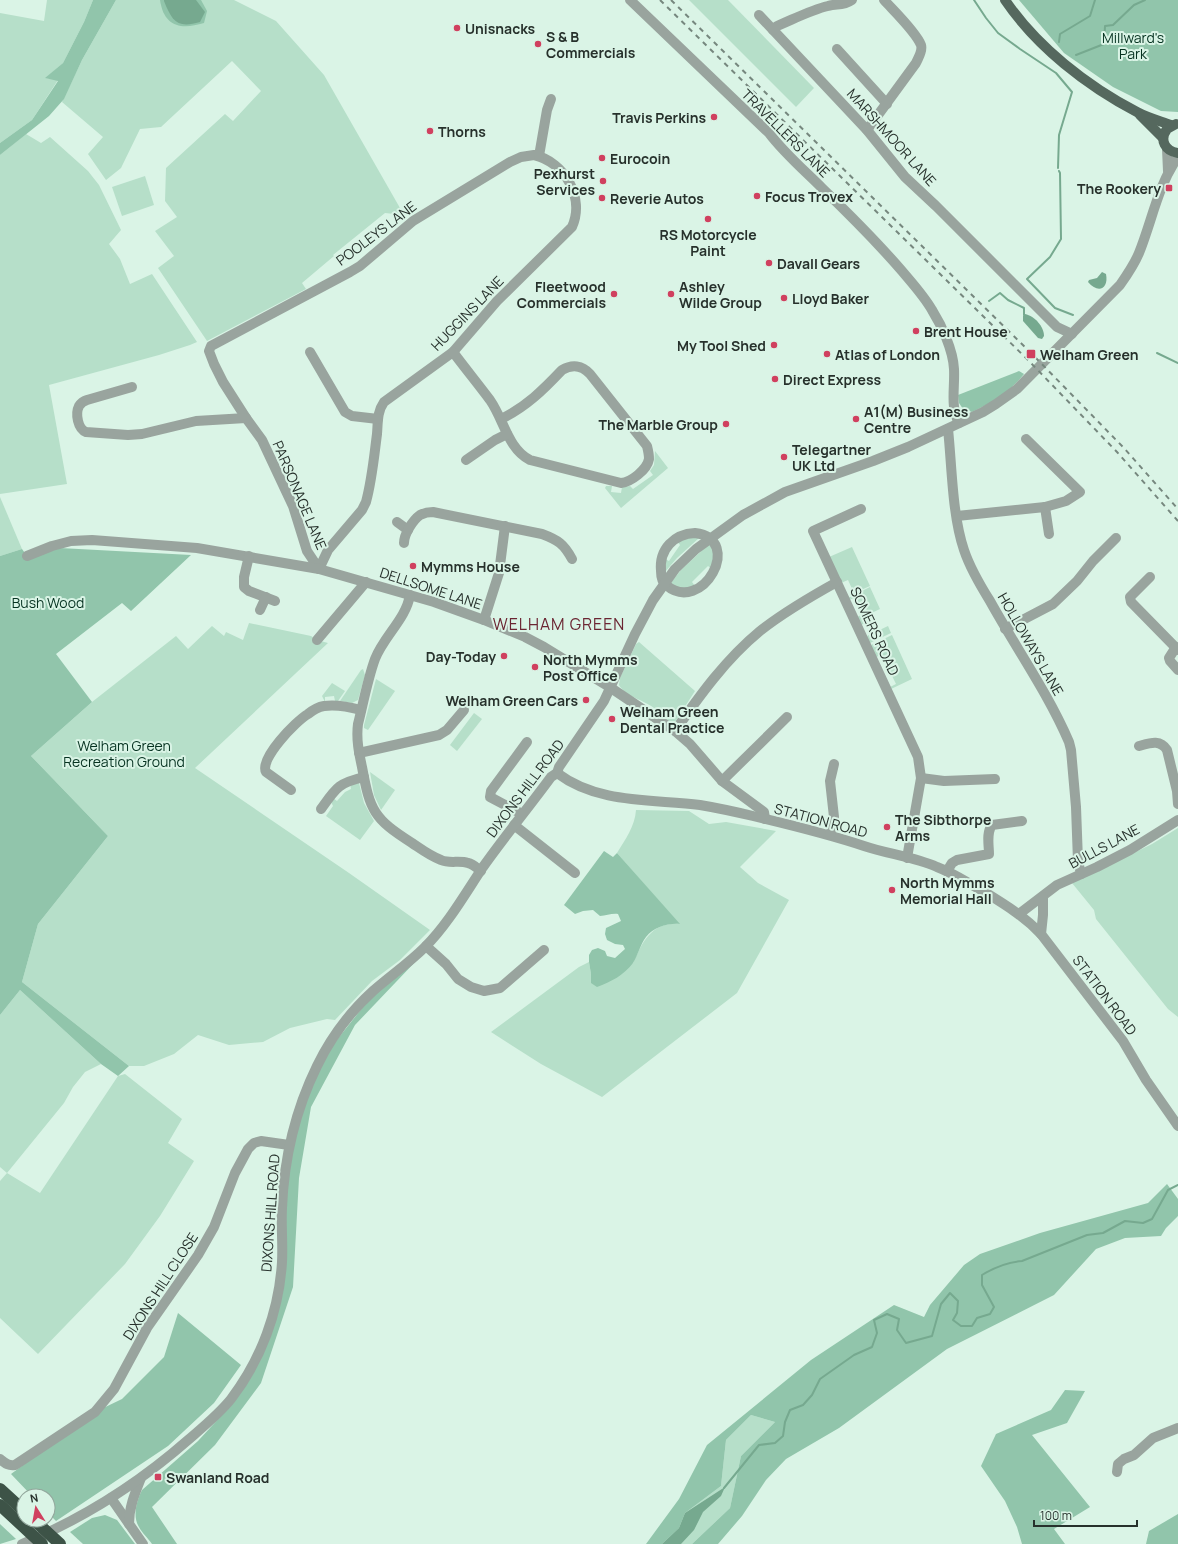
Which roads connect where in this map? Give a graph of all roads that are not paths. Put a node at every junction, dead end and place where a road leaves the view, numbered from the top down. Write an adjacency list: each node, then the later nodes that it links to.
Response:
1 (630, 0): 29 (street, TRAVELLERS LANE)
2 (852, 0): 6 (street)
3 (884, 0): 9 (street)
4 (1005, 0): 10 (main road)
5 (759, 15): 6 (street, MARSHMOOR LANE)
6 (773, 30): 12 (street, MARSHMOOR LANE)
7 (837, 49): 9 (street)
8 (551, 99): 16 (street)
9 (887, 104): 12 (street)
10 (1138, 113): 11 (main road); 13 (main road)
11 (1175, 125): 13 (main road)
12 (867, 130): 19 (street, MARSHMOOR LANE)
13 (1163, 138): 14 (main road)
14 (1167, 150): 15 (main road); 18 (street, DIXONS HILL ROAD)
15 (1178, 153)
16 (539, 156): 21 (street, POOLEYS LANE); 24 (street, HUGGINS LANE)
17 (1178, 157): 18 (street, DIXONS HILL ROAD)
18 (1168, 171): 20 (street, DIXONS HILL ROAD)
19 (1057, 327): 20 (street, MARSHMOOR LANE); 22 (street)
20 (1072, 334): 22 (street, DIXONS HILL ROAD)
21 (210, 348): 26 (street, PARSONAGE LANE)
22 (1058, 348): 29 (street, DIXONS HILL ROAD)
23 (310, 352): 27 (street)
24 (453, 352): 27 (street, HUGGINS LANE); 28 (street)
25 (132, 387): 26 (street)
26 (246, 418): 47 (street, PARSONAGE LANE)
27 (378, 419): 47 (street, HUGGINS LANE)
28 (501, 420): 31 (street); 31 (street)
29 (959, 423): 30 (street, DIXONS HILL ROAD)
30 (948, 429): 36 (street, HOLLOWAYS LANE); 41 (street, DIXONS HILL ROAD)
31 (507, 434): 33 (street)
32 (1026, 439): 34 (street)
33 (466, 460)
34 (1045, 507): 36 (street); 40 (street)
35 (861, 509): 50 (street)
36 (957, 516): 55 (street, HOLLOWAYS LANE)
37 (397, 522): 39 (street)
38 (505, 526): 39 (street); 46 (street); 54 (street)
39 (408, 530): 43 (street)
40 (1049, 534)
41 (708, 538): 51 (street, DIXONS HILL ROAD); 51 (street); 51 (street)
42 (1116, 538): 55 (street)
43 (404, 543)
44 (27, 556): 45 (street, DELLSOME LANE)
45 (249, 556): 47 (street, DELLSOME LANE); 53 (street)
46 (572, 559)
47 (319, 569): 49 (street, DELLSOME LANE)
48 (1150, 577): 57 (street)
49 (366, 582): 52 (street, DELLSOME LANE); 56 (street)
50 (837, 582): 63 (street, SOMERS ROAD); 70 (street, SOMERS ROAD)
51 (664, 584): 59 (street, DIXONS HILL ROAD)
52 (410, 595): 54 (street, DELLSOME LANE); 60 (street)
53 (260, 610)
54 (484, 620): 59 (street, DELLSOME LANE)
55 (1005, 629): 86 (street, HOLLOWAYS LANE)
56 (318, 640)
57 (1177, 648): 58 (street)
58 (1178, 670)
59 (611, 688): 63 (street, DELLSOME LANE); 68 (street, DIXONS HILL ROAD)
60 (361, 710): 66 (street); 73 (street)
61 (464, 710): 66 (street)
62 (787, 717): 72 (street)
63 (676, 731): 72 (street, DELLSOME LANE)
64 (527, 742): 76 (street)
65 (1139, 746): 74 (street)
66 (359, 753): 69 (street)
67 (834, 764): 81 (street)
68 (557, 773): 76 (street, DIXONS HILL ROAD); 77 (street, STATION ROAD)
69 (364, 777): 75 (street); 83 (street)
70 (921, 778): 71 (street); 82 (street, SOMERS ROAD)
71 (995, 779)
72 (722, 781): 77 (street, DELLSOME LANE)
73 (291, 790)
74 (1178, 804)
75 (321, 809)
76 (522, 814): 80 (street, DIXONS HILL ROAD)
77 (765, 819): 81 (street, STATION ROAD)
78 (1178, 820): 86 (street, BULLS LANE)
79 (1022, 821): 84 (street)
80 (514, 825): 83 (street, DIXONS HILL ROAD); 85 (street)
81 (830, 835): 82 (street, STATION ROAD)
82 (907, 858): 84 (street, STATION ROAD)
83 (481, 871): 90 (street, DIXONS HILL ROAD)
84 (947, 871): 88 (street, STATION ROAD)
85 (575, 873)
86 (1081, 874): 87 (street, BULLS LANE)
87 (1043, 897): 88 (street, BULLS LANE); 89 (street)
88 (1019, 914): 89 (street, STATION ROAD)
89 (1041, 934): 92 (street, STATION ROAD)
90 (426, 946): 91 (street); 93 (street, DIXONS HILL ROAD)
91 (544, 950)
92 (1178, 1126)
93 (289, 1145): 95 (street, DIXONS HILL CLOSE); 97 (street, DIXONS HILL ROAD)
94 (1178, 1428): 96 (street)
95 (0, 1458)
96 (1117, 1472)
97 (141, 1478): 99 (street, DIXONS HILL ROAD); 102 (street)
98 (0, 1489): 100 (highway)
99 (111, 1498): 102 (street); 104 (street, DIXONS HILL ROAD)
100 (16, 1504)
101 (0, 1505): 105 (highway)
102 (129, 1524): 107 (street)
103 (43, 1528): 106 (highway)
104 (22, 1544)
105 (42, 1544)
106 (60, 1544)
107 (143, 1544)

